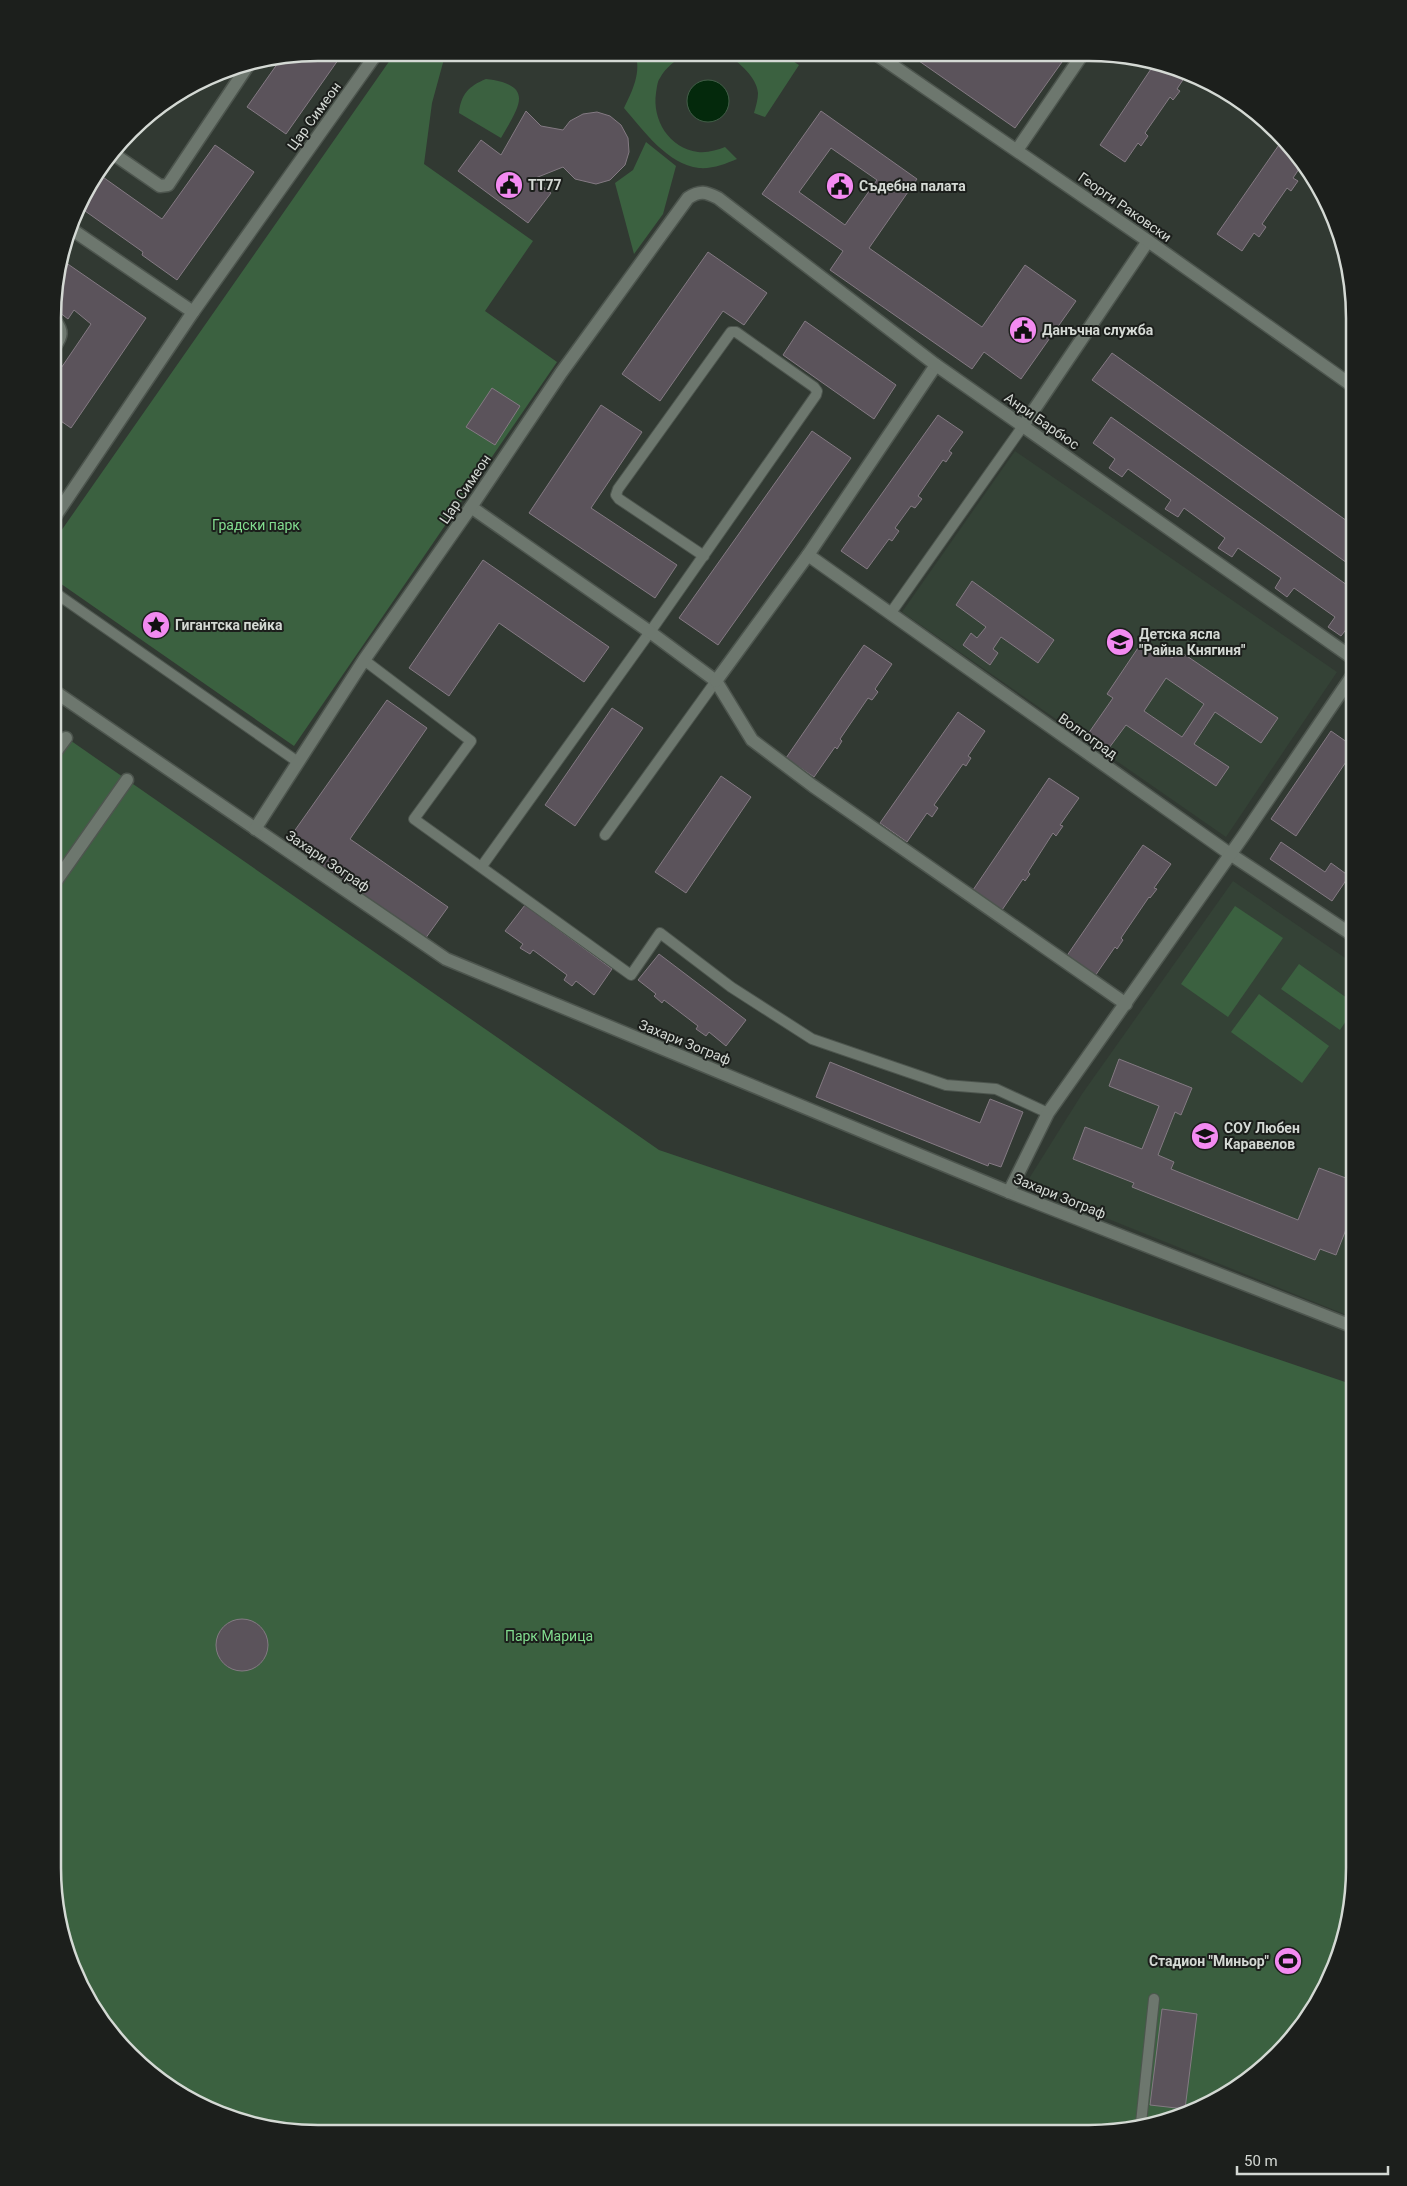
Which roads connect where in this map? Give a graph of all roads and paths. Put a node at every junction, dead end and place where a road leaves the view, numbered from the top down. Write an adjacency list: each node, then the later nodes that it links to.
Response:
1 (371, 61): 10 (street, Цар Симеон)
2 (886, 61): 5 (street, Георги Раковски)
3 (1078, 61): 5 (street)
4 (243, 73): 6 (street)
5 (1017, 150): 9 (street, Георги Раковски)
6 (118, 157)
7 (718, 198): 11 (street, Анри Барбюс); 14 (street, Цар Симеон)
8 (76, 233): 10 (street)
9 (1148, 241): 12 (street, Георги Раковски); 13 (street)
10 (193, 312): 15 (street, Цар Симеон)
11 (936, 365): 13 (street, Анри Барбюс); 16 (street)
12 (1346, 381)
13 (1023, 426): 19 (lane); 21 (street, Анри Барбюс)
14 (472, 507): 20 (street); 22 (street, Цар Симеон)
15 (61, 508)
16 (808, 555): 19 (street, Волгоград); 23 (street)
17 (704, 556): 17 (lane); 20 (lane)
18 (61, 597): 28 (lane)
19 (890, 614): 32 (street, Волгоград)
20 (650, 632): 23 (street); 33 (lane)
21 (1346, 653)
22 (364, 660): 28 (street, Цар Симеон); 33 (lane)
23 (716, 681): 31 (lane); 36 (street)
24 (1346, 685): 32 (street)
25 (61, 696): 30 (street, Захари Зограф)
26 (66, 738): 27 (street)
27 (61, 745)
28 (298, 762): 30 (street, Цар Симеон)
29 (127, 780): 34 (street)
30 (255, 829): 38 (street, Захари Зограф)
31 (606, 835)
32 (1230, 854): 35 (street, Волгоград); 36 (street)
33 (482, 866): 37 (lane)
34 (61, 874)
35 (1346, 931)
36 (1126, 1004): 37 (street)
37 (1048, 1113): 38 (street)
38 (1009, 1192): 39 (street, Захари Зограф)
39 (1346, 1325)
40 (1154, 1999): 41 (lane)
41 (1141, 2119)

